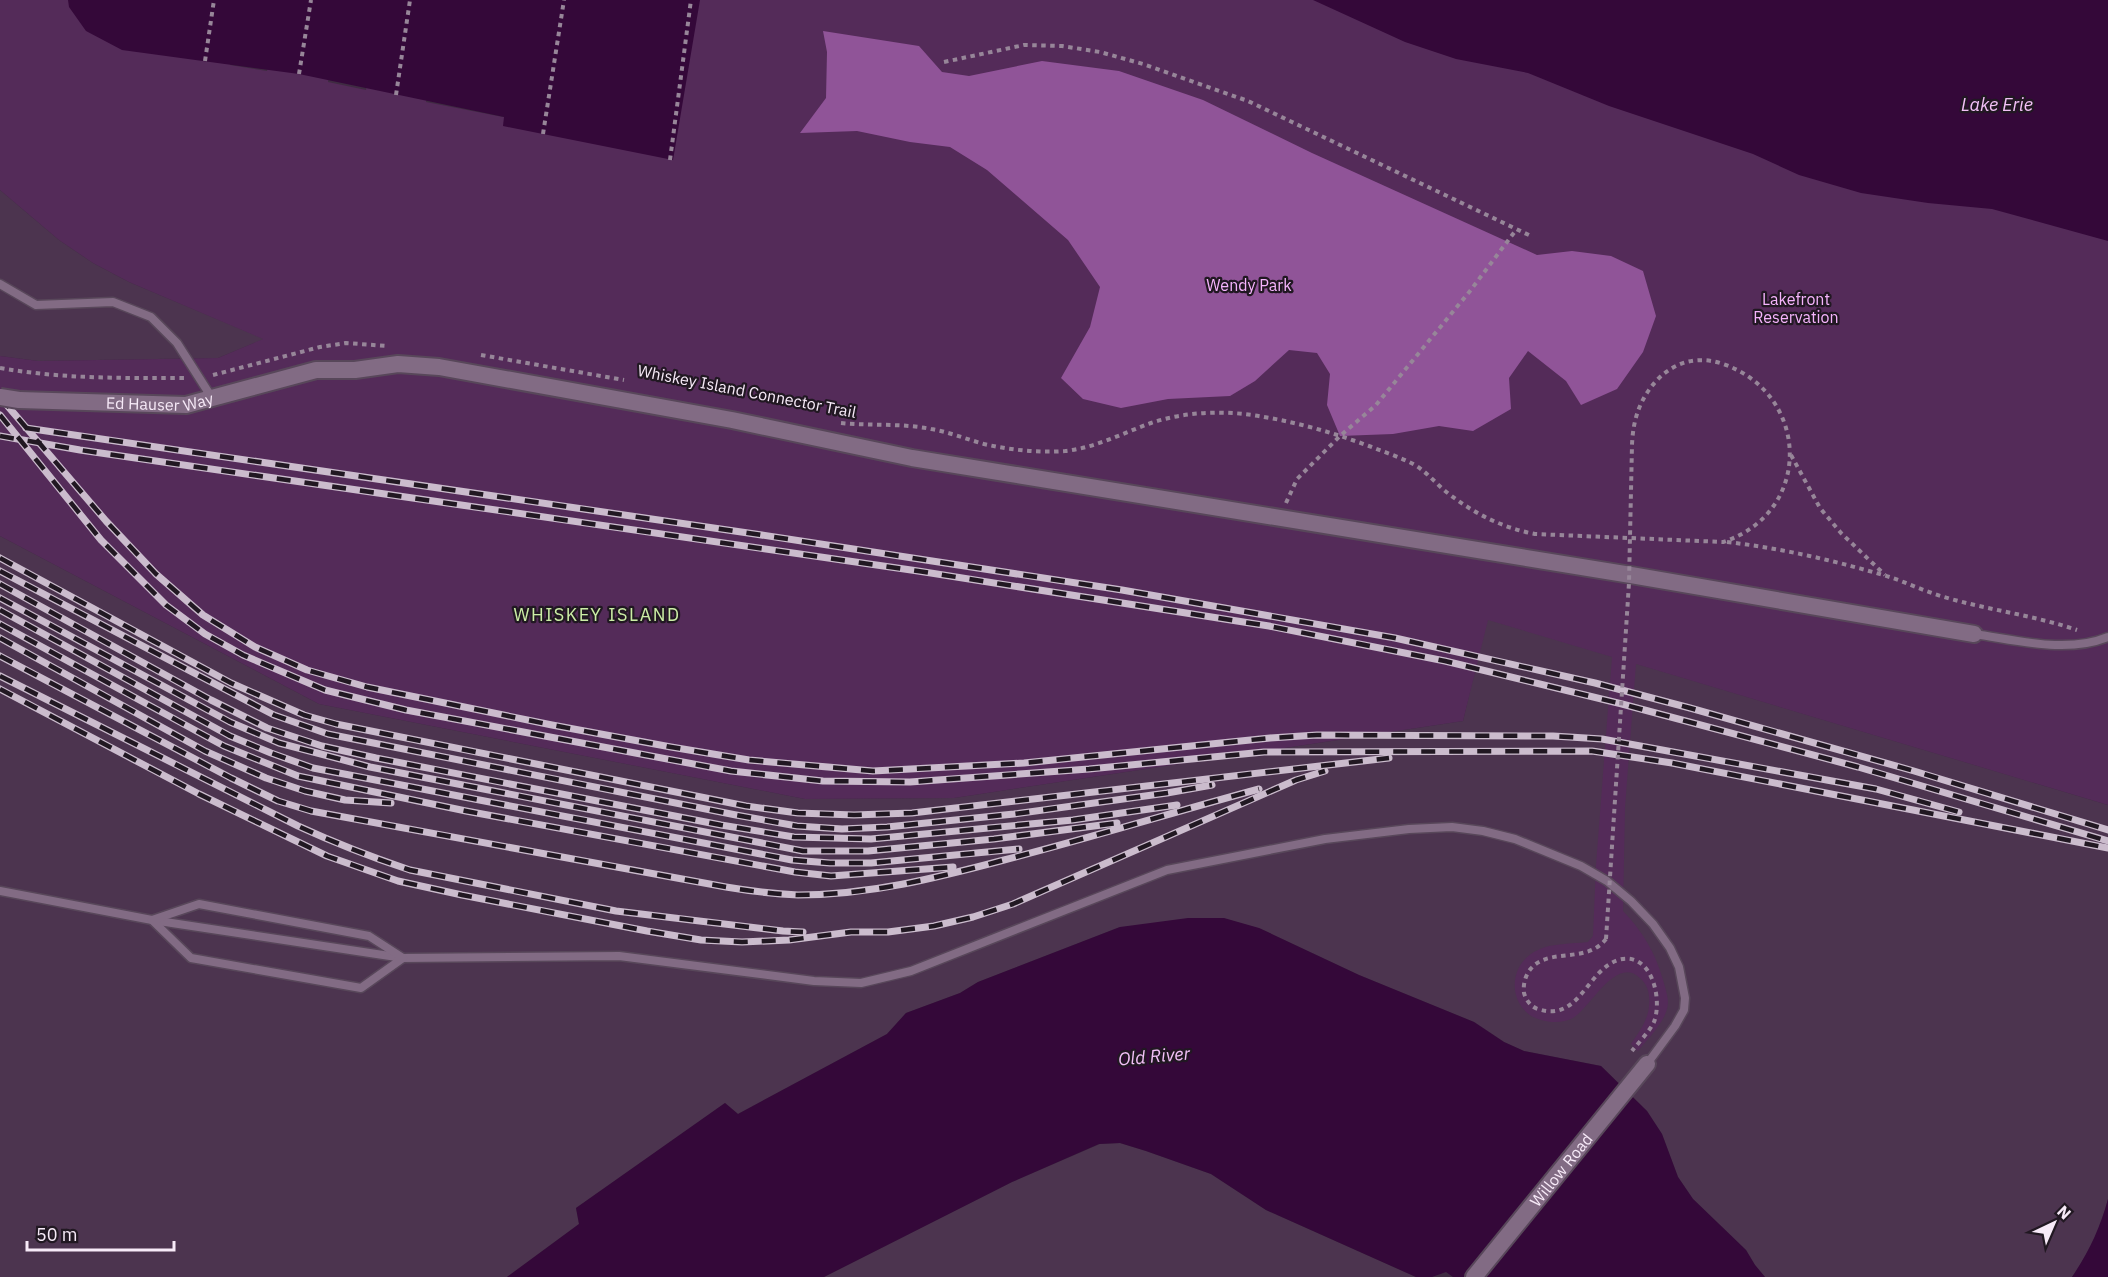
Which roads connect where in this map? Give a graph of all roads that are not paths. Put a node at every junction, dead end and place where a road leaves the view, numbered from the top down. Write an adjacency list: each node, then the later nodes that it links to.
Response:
1 (0, 284): 3 (lane)
2 (0, 397): 3 (street, Ed Hauser Way, bridge)
3 (212, 399): 4 (street, Ed Hauser Way)
4 (1974, 634): 5 (lane)
5 (2108, 637)
6 (0, 891): 7 (lane)
7 (152, 920): 8 (lane); 8 (lane); 8 (lane)
8 (403, 958): 9 (lane)
9 (1647, 1064): 10 (street, Willow Road)
10 (1474, 1277)

